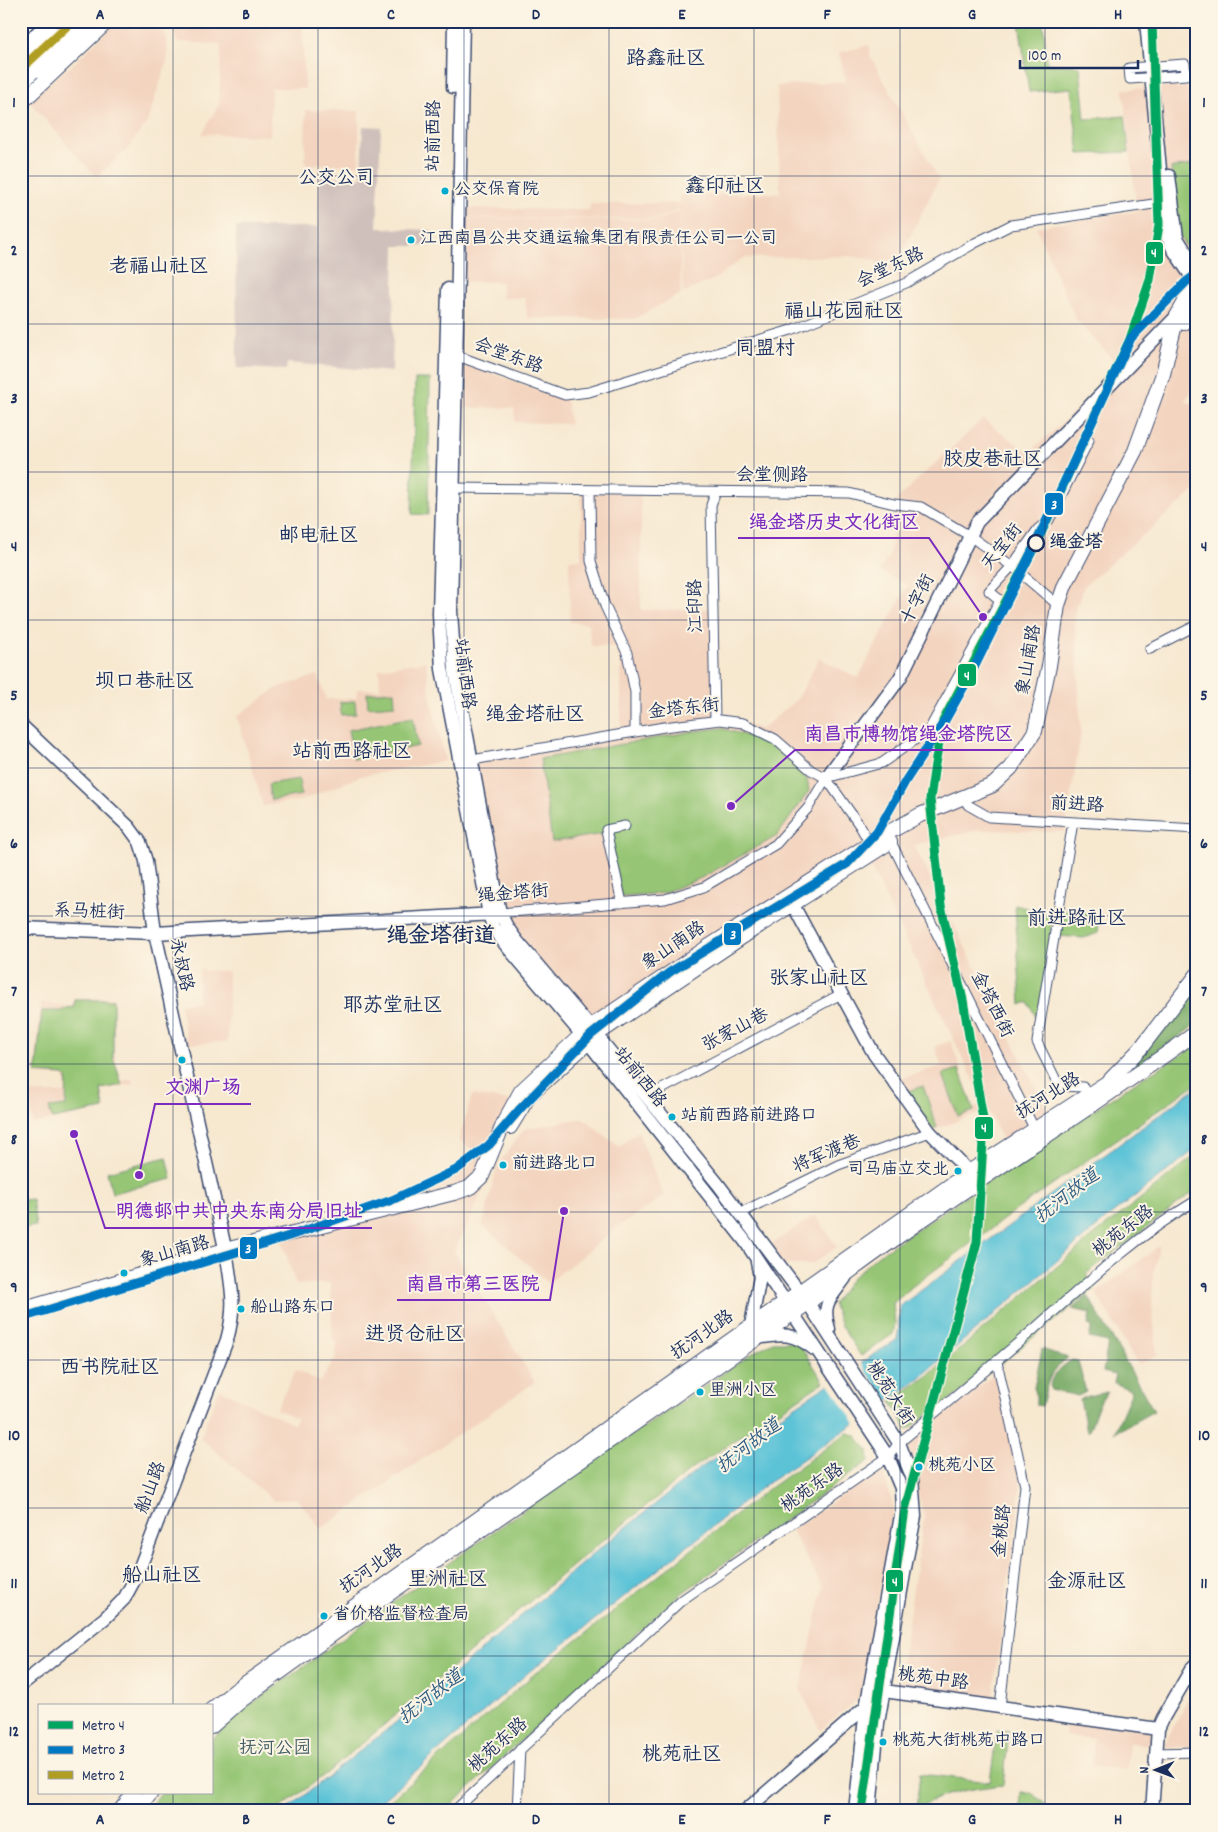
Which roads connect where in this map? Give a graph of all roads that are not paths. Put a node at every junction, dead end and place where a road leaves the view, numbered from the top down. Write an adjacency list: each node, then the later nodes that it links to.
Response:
1 (28, 21): 11 (main road)
2 (51, 21): 13 (main road)
3 (66, 21): 12 (highway)
4 (79, 21): 12 (highway)
5 (94, 21): 16 (main road)
6 (108, 21): 17 (main road)
7 (454, 21): 46 (main road, 站前西路)
8 (463, 21): 23 (main road, 站前西路)
9 (1146, 21): 15 (main road)
10 (1154, 21): 15 (main road)
11 (21, 28)
12 (49, 44): 14 (highway); 16 (highway)
13 (21, 54)
14 (21, 59)
15 (1155, 72): 18 (main road)
16 (22, 83)
17 (21, 103)
18 (1168, 201): 19 (main road); 20 (main road); 23 (street, 会堂东路)
19 (1197, 270)
20 (1197, 286): 22 (main road, 象山南路)
21 (1197, 302): 38 (main road, 象山南路)
22 (1177, 316): 28 (main road, 十字街); 30 (main road, 象山南路)
23 (455, 355): 25 (main road, 站前西路)
24 (1089, 440): 29 (street, 天宝街)
25 (452, 488): 26 (street, 会堂侧路); 36 (main road, 站前西路)
26 (590, 490): 27 (street, 会堂侧路); 35 (street)
27 (716, 492): 28 (street, 会堂侧路); 33 (street, 江印路)
28 (970, 536): 29 (street, 会堂侧路); 37 (main road, 十字街)
29 (1012, 566): 30 (street, 会堂侧路); 37 (street, 天宝街)
30 (1058, 605): 38 (main road, 象山南路)
31 (1197, 624): 32 (street)
32 (1150, 649)
33 (715, 720): 35 (street, 金塔东街); 37 (street, 金塔东街)
34 (21, 725): 48 (main road, 永叔路)
35 (635, 732): 36 (street, 金塔东街)
36 (472, 760): 46 (main road, 站前西路)
37 (826, 778): 43 (street, 金塔东街); 44 (street, 绳金塔街)
38 (966, 801): 39 (street, 前进路); 42 (main road, 象山南路); 43 (main road, 象山南路)
39 (1073, 822): 41 (street, 前进路); 55 (street)
40 (625, 826): 44 (street)
41 (1197, 829)
42 (891, 842): 43 (main road, 象山南路); 57 (street, 金塔西街)
43 (873, 848): 45 (main road, 象山南路); 52 (main road, 象山南路)
44 (622, 903): 46 (street, 绳金塔街)
45 (793, 905): 50 (main road); 52 (main road, 象山南路)
46 (494, 914): 48 (main road, 绳金塔街); 52 (main road, 站前西路)
47 (21, 928): 48 (main road, 系马桩街)
48 (155, 933): 62 (main road, 永叔路)
49 (1197, 975): 57 (main road, 抚河北路)
50 (841, 994): 56 (street, 张家山巷); 58 (main road)
51 (1197, 1032): 54 (main road, 抚河北路)
52 (589, 1035): 56 (main road, 站前西路); 62 (main road, 象山南路); 63 (main road, 站前西路)
53 (1197, 1040): 54 (main road)
54 (1149, 1066): 64 (main road, 抚河北路)
55 (1083, 1087)
56 (647, 1097): 61 (main road, 站前西路)
57 (1034, 1128): 59 (main road, 抚河北路)
58 (930, 1132): 59 (main road); 61 (street, 将军渡巷)
59 (969, 1172): 65 (main road, 抚河北路)
60 (1197, 1200): 75 (street, 桃苑东路)
61 (740, 1213): 65 (main road, 站前西路)
62 (226, 1254): 68 (main road, 象山南路); 70 (main road, 象山南路); 79 (main road, 船山路)
63 (756, 1257): 66 (main road, 站前西路); 71 (main road)
64 (851, 1270): 67 (main road, 抚河北路); 73 (main road)
65 (799, 1291): 66 (main road, 抚河北路); 67 (main road, 站前西路)
66 (785, 1301): 69 (main road, 站前西路); 71 (main road, 抚河北路)
67 (808, 1303): 69 (main road, 抚河北路); 73 (main road, 桃苑大街)
68 (21, 1310)
69 (793, 1313): 72 (main road, 抚河北路); 74 (main road, 桃苑大街)
70 (21, 1317)
71 (752, 1325): 83 (main road, 抚河北路)
72 (757, 1339): 74 (main road); 84 (main road, 抚河北路)
73 (833, 1341): 76 (main road, 桃苑大街)
74 (820, 1353): 77 (main road, 桃苑大街)
75 (997, 1362): 76 (street, 桃苑东路); 81 (street, 金桃路)
76 (899, 1443): 77 (street, 桃苑东路); 80 (main road, 桃苑大街)
77 (888, 1457): 82 (main road, 桃苑大街); 86 (street, 桃苑东路)
78 (1197, 1663): 85 (main road)
79 (21, 1685)
80 (884, 1691): 81 (main road, 桃苑中路); 82 (main road, 桃苑中路); 97 (main road, 桃苑大街)
81 (1000, 1707): 85 (main road, 桃苑中路)
82 (866, 1708): 95 (main road, 桃苑中路); 96 (main road, 桃苑大街)
83 (212, 1709)
84 (212, 1726)
85 (1158, 1729): 88 (main road)
86 (520, 1749): 93 (street, 桃苑东路); 94 (street)
87 (1197, 1752): 88 (street)
88 (1156, 1753): 98 (main road)
89 (133, 1794): 91 (main road)
90 (150, 1794): 92 (main road)
91 (120, 1811)
92 (136, 1811)
93 (454, 1811)
94 (517, 1811)
95 (745, 1811)
96 (855, 1811)
97 (870, 1811)
98 (1152, 1811)

